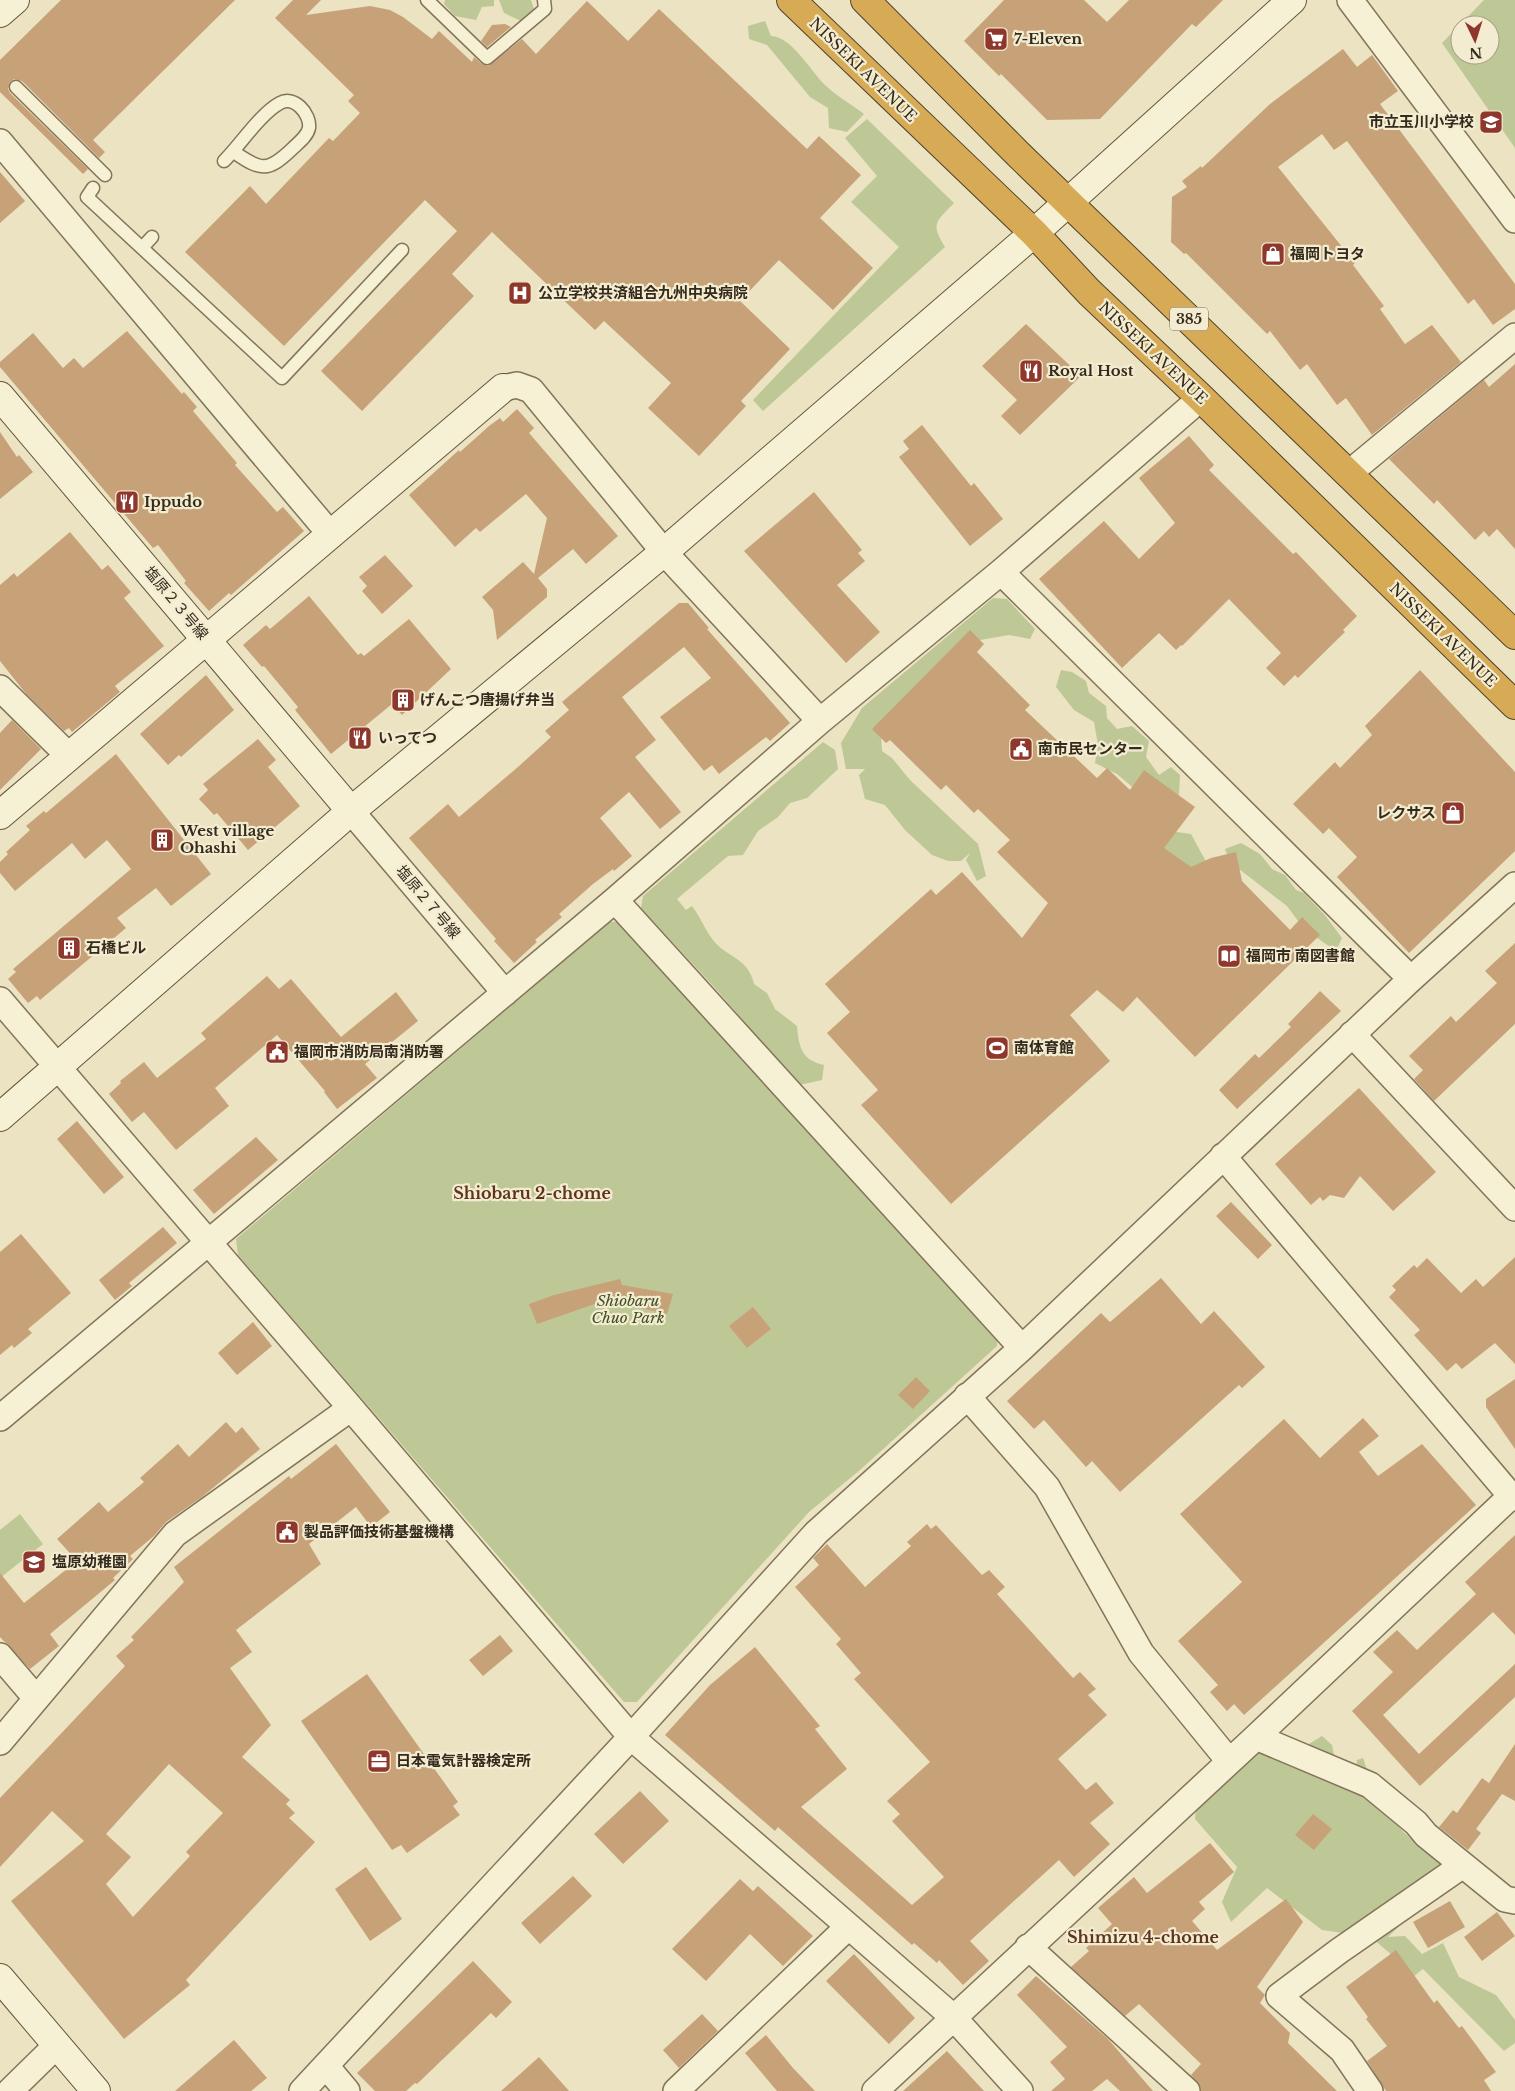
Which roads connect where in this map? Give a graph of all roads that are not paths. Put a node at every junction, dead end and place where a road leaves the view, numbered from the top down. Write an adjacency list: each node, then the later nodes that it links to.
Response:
1 (15, 0): 8 (street)
2 (427, 0): 3 (lane)
3 (544, 0)
4 (791, 0): 16 (highway, NISSEKI AVENUE)
5 (1350, 0): 15 (street)
6 (1289, 1): 14 (street)
7 (875, 3): 14 (highway, 385)
8 (0, 13)
9 (16, 87): 12 (lane)
10 (0, 142): 25 (street)
11 (229, 157): 11 (lane)
12 (105, 175)
13 (92, 188): 18 (lane)
14 (1068, 201): 16 (street); 24 (highway, 385)
15 (1515, 220)
16 (1034, 233): 23 (highway, NISSEKI AVENUE); 26 (street)
17 (152, 236): 18 (lane)
18 (142, 248): 19 (lane)
19 (402, 250)
20 (1515, 336): 24 (street)
21 (503, 388): 25 (street); 26 (street)
22 (0, 396): 29 (street, 塩原２３号線)
23 (1201, 398): 27 (street); 31 (highway, NISSEKI AVENUE)
24 (1348, 474): 28 (highway, 385)
25 (331, 535): 29 (street)
26 (664, 552): 32 (street); 34 (street)
27 (1001, 572): 32 (street); 38 (street)
28 (1515, 635)
29 (206, 639): 33 (street); 34 (street, 塩原２３号線)
30 (0, 688): 33 (street)
31 (1515, 705)
32 (820, 721): 37 (street)
33 (69, 756): 35 (street)
34 (351, 811): 39 (street, 塩原２７号線); 42 (street)
35 (0, 814)
36 (1515, 885): 38 (street)
37 (614, 900): 39 (street); 47 (street)
38 (1411, 979): 41 (street)
39 (506, 993): 46 (street)
40 (0, 1000): 42 (street)
41 (1352, 1034): 44 (street); 45 (street)
42 (57, 1069): 43 (street); 46 (street)
43 (0, 1117)
44 (1223, 1156): 47 (street); 51 (street)
45 (1515, 1208)
46 (209, 1243): 49 (street); 50 (street)
47 (1022, 1348): 48 (street)
48 (968, 1396): 55 (street); 57 (street)
49 (351, 1408): 53 (street); 55 (street)
50 (0, 1418)
51 (1513, 1497): 54 (street)
52 (0, 1656): 53 (street)
53 (35, 1697): 56 (street)
54 (1256, 1737): 57 (street); 58 (street)
55 (631, 1738): 60 (street); 65 (street)
56 (0, 1742)
57 (1229, 1761): 61 (street)
58 (1464, 1865): 59 (street); 74 (street)
59 (1515, 1902)
60 (848, 1927): 63 (street); 70 (street)
61 (1028, 1947): 63 (street); 73 (street)
62 (0, 1978): 64 (street)
63 (953, 2017): 71 (street); 72 (street)
64 (57, 2045): 66 (street); 67 (street)
65 (326, 2066): 68 (street); 69 (street)
66 (10, 2091)
67 (96, 2091)
68 (302, 2091)
69 (347, 2091)
70 (676, 2091)
71 (875, 2091)
72 (1020, 2091)
73 (1187, 2091)
74 (1370, 2091)

